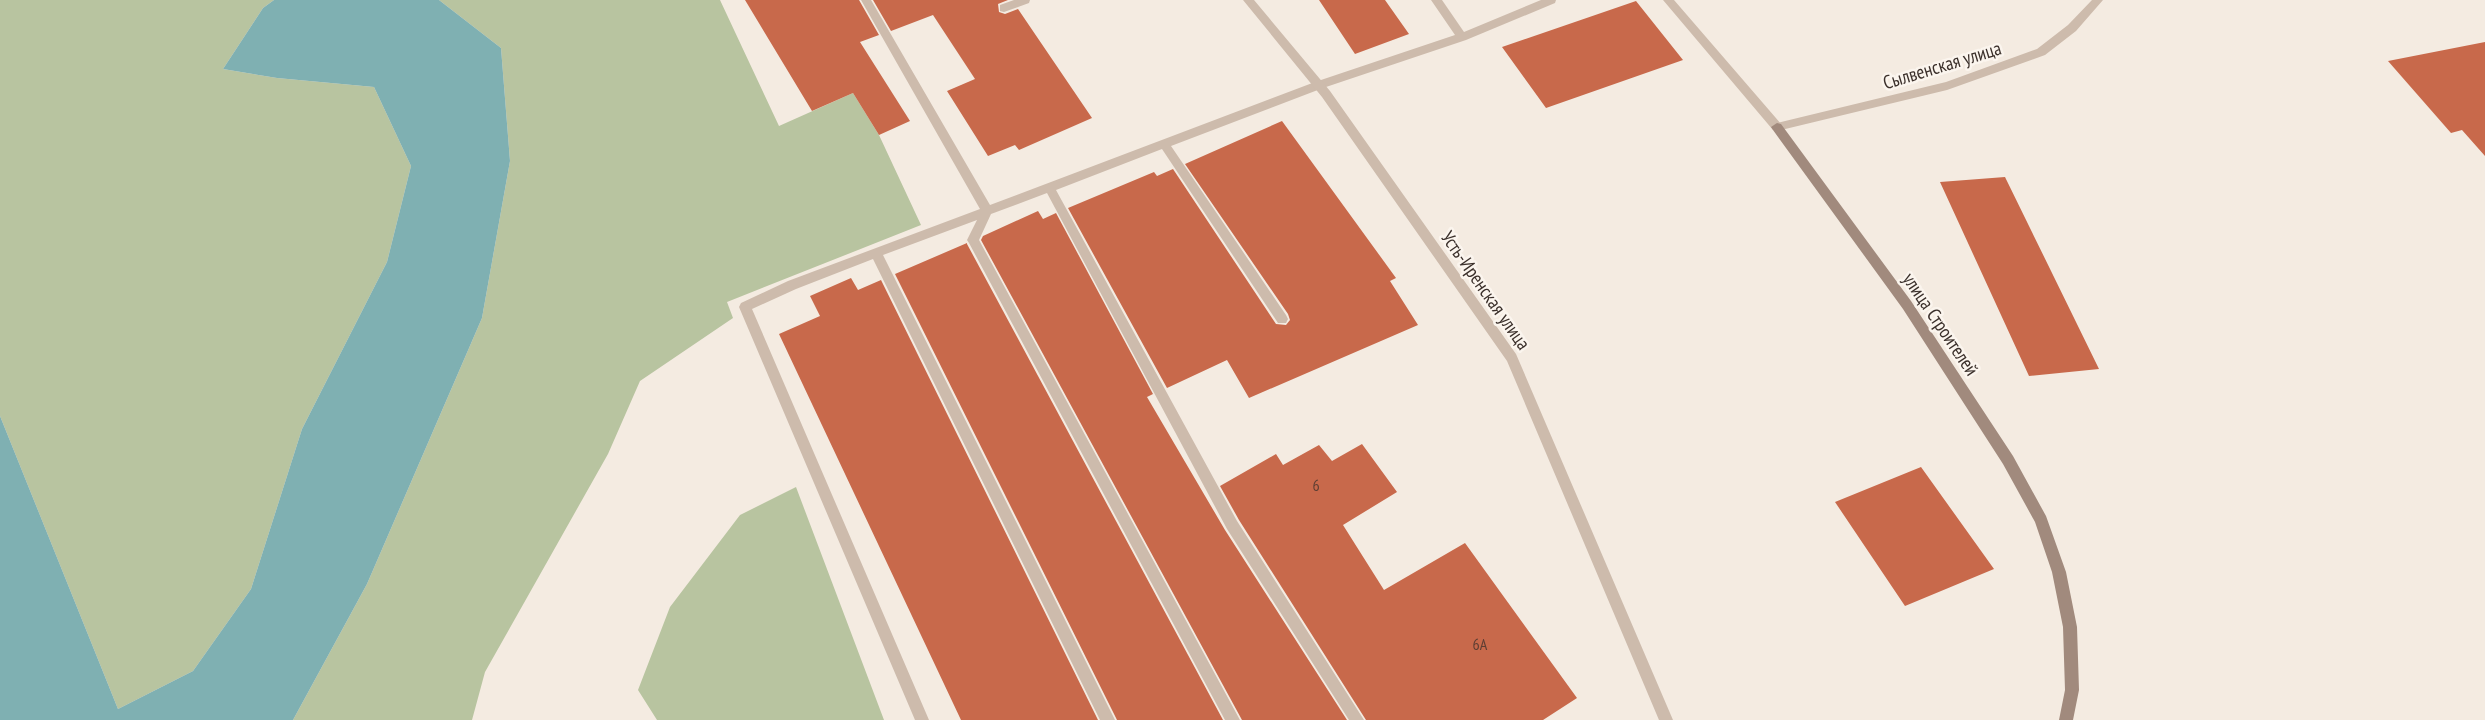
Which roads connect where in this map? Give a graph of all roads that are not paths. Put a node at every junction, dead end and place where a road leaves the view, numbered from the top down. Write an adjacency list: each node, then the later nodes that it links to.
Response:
1 (866, 0): 14 (street)
2 (1025, 0): 8 (street)
3 (1248, 0): 10 (street, Усть-Иренская улица)
4 (1436, 0): 9 (street)
5 (1551, 0): 9 (street)
6 (1668, 0): 11 (street, улица Строителей)
7 (2098, 0): 11 (street, Сылвенская улица)
8 (1004, 8)
9 (1462, 37): 10 (street)
10 (1319, 85): 12 (street); 21 (street, Усть-Иренская улица)
11 (1777, 127): 22 (street, улица Строителей)
12 (1164, 144): 13 (street); 16 (street)
13 (1049, 187): 14 (street); 20 (street)
14 (987, 211): 15 (street); 19 (street)
15 (876, 253): 17 (street); 18 (street)
16 (1282, 319)
17 (922, 720)
18 (1108, 720)
19 (1233, 720)
20 (1357, 720)
21 (1666, 720)
22 (2066, 720)

